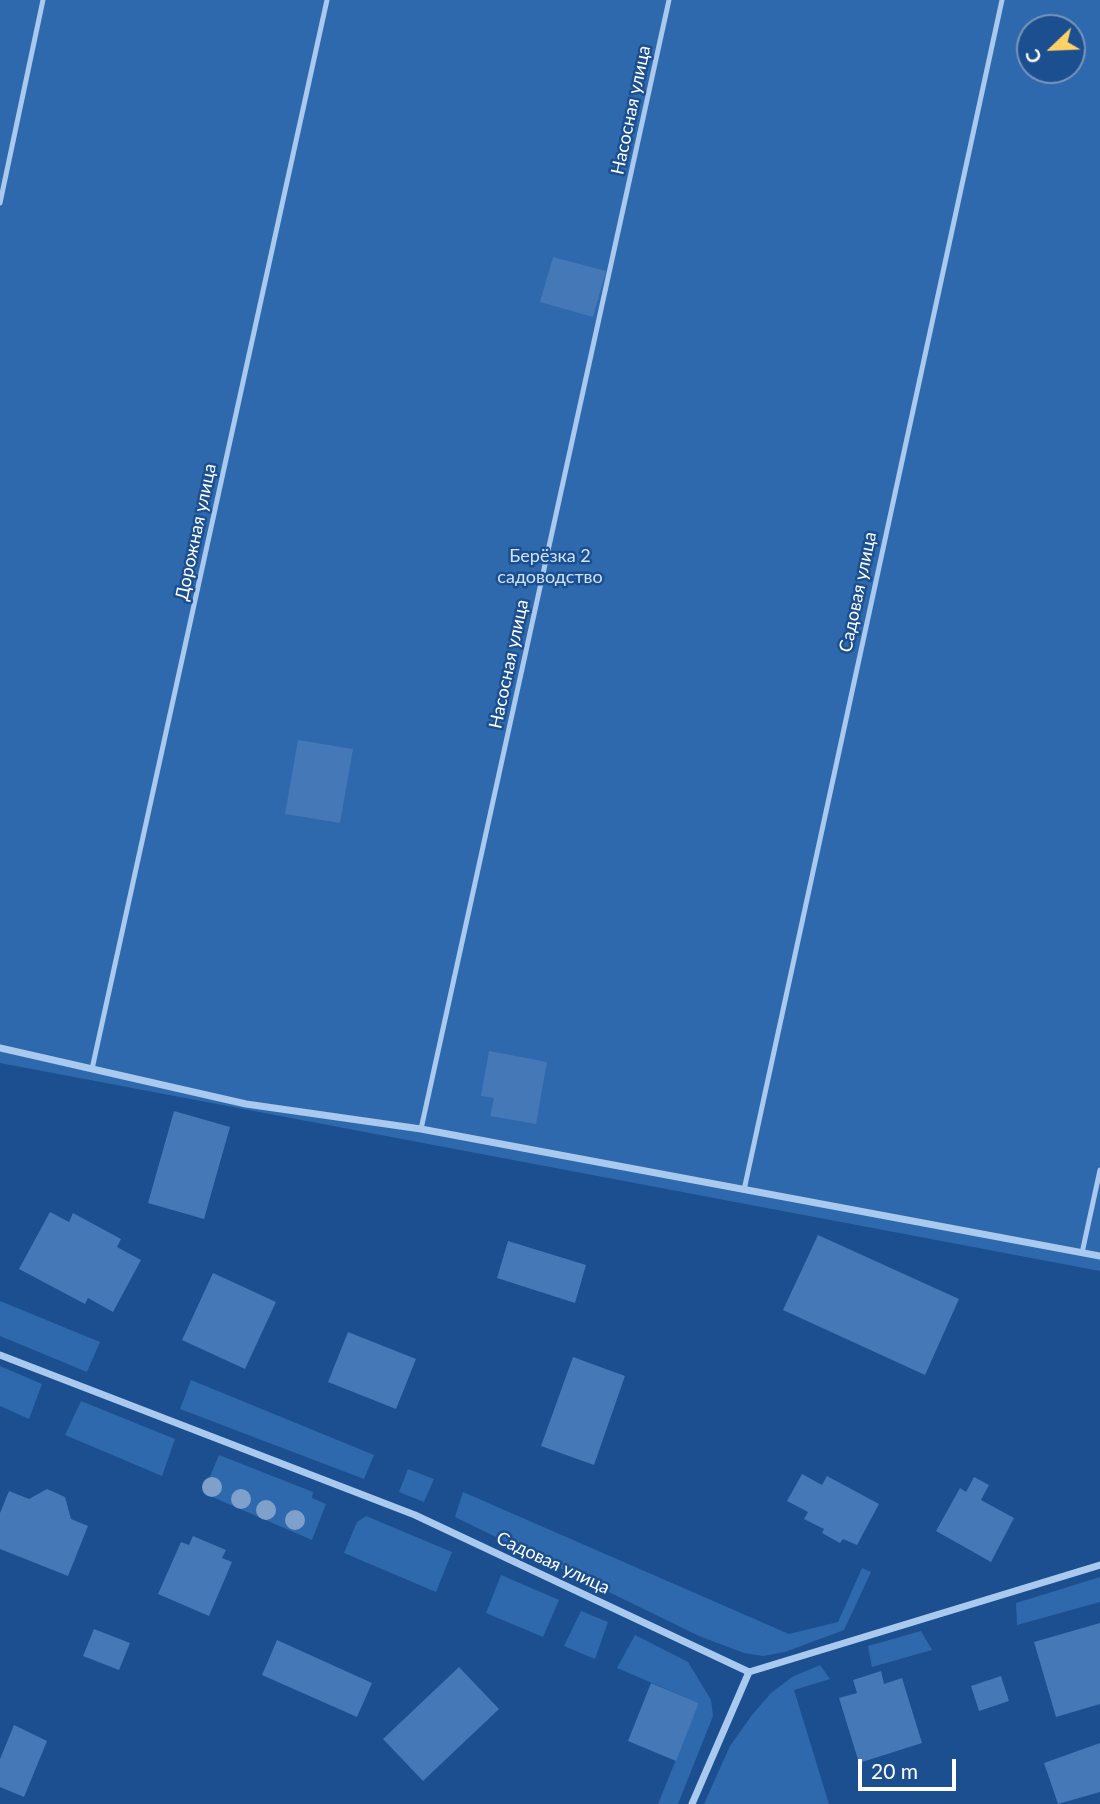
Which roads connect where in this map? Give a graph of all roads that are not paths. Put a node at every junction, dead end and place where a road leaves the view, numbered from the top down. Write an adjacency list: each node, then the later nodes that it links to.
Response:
1 (43, 0): 5 (lane)
2 (327, 0): 7 (lane, Дорожная улица)
3 (669, 0): 8 (lane, Насосная улица)
4 (1002, 0): 10 (lane, Садовая улица)
5 (0, 203)
6 (0, 1048): 7 (street)
7 (92, 1069): 8 (street)
8 (421, 1129): 10 (street)
9 (1100, 1170): 11 (lane)
10 (744, 1190): 11 (street)
11 (1082, 1253): 12 (street)
12 (1100, 1256)
13 (0, 1355): 15 (street, Садовая улица)
14 (1100, 1565): 15 (street)
15 (749, 1672): 16 (street)
16 (692, 1804)

